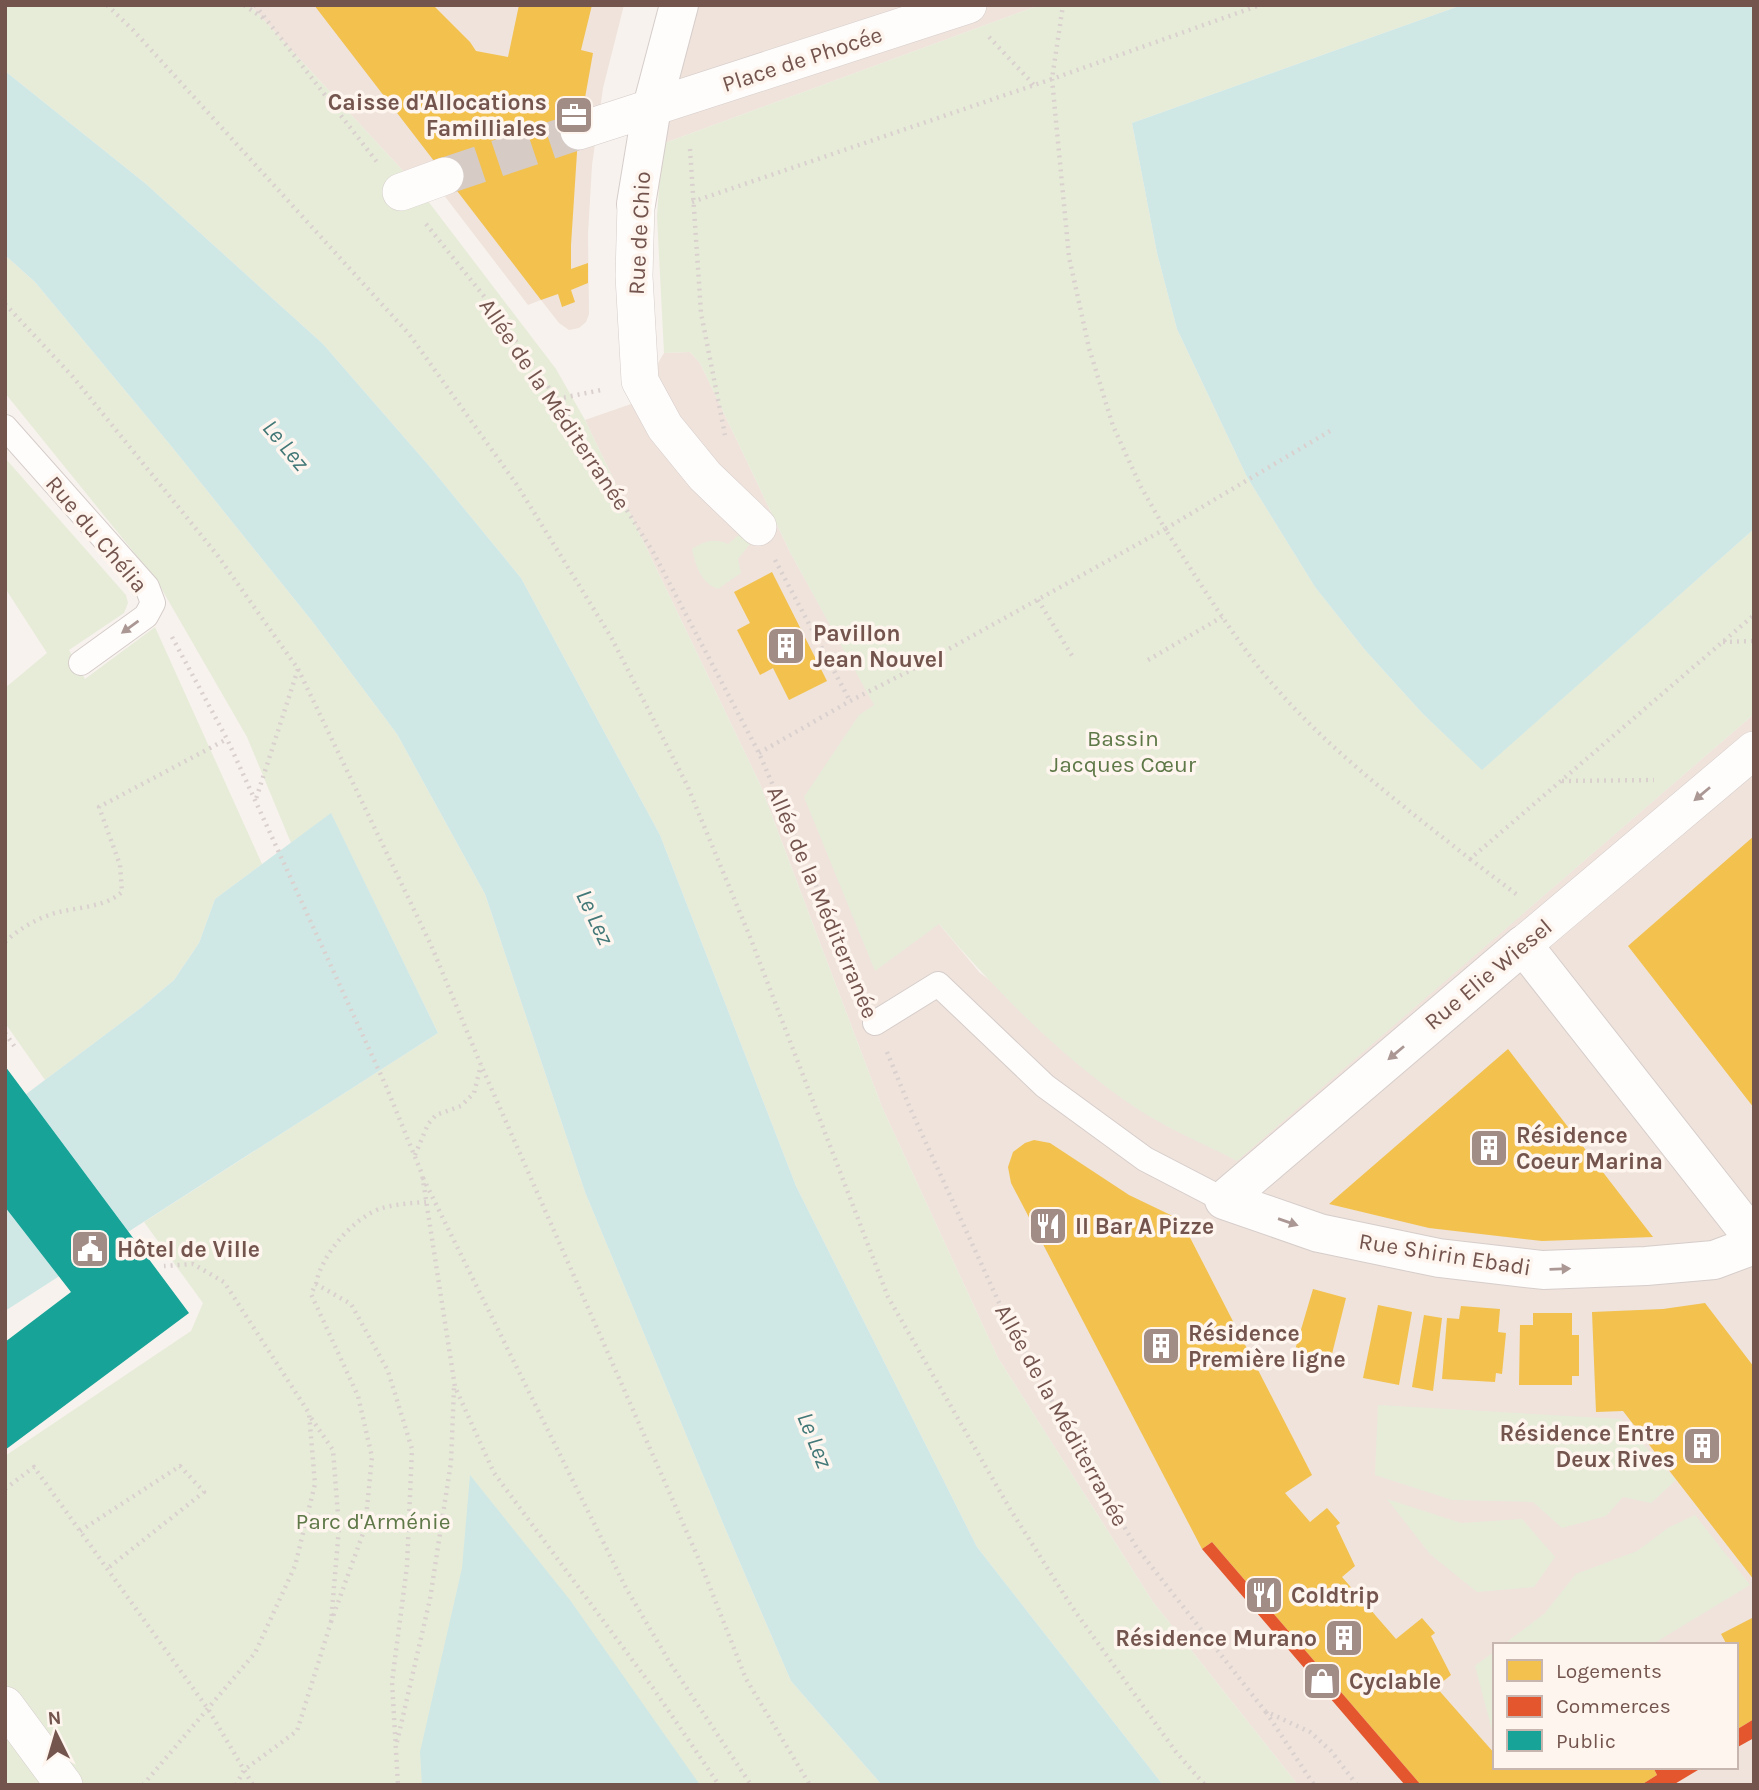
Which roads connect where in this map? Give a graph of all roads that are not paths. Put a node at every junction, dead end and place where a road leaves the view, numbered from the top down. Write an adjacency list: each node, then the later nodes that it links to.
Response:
1 (679, 5): 3 (street, Rue de Chio)
2 (975, 17): 3 (street, Place de Phocée)
3 (672, 101): 4 (street, Place de Phocée); 7 (street, Rue de Chio)
4 (579, 131)
5 (445, 176): 6 (street)
6 (401, 192)
7 (636, 204): 9 (street, Rue de Chio)
8 (5, 427): 10 (lane, Rue du Chélia, one-way to 10)
9 (758, 527)
10 (81, 663)
11 (1754, 750): 12 (street, Rue Elie Wiesel, one-way to 12)
12 (1523, 945): 14 (street, Rue Elie Wiesel, one-way to 14); 15 (street)
13 (875, 1023): 14 (lane)
14 (1224, 1200): 16 (street, Rue Shirin Ebadi, one-way to 16)
15 (1754, 1239)
16 (1754, 1245)
17 (5, 1705): 18 (street)
18 (64, 1785)

